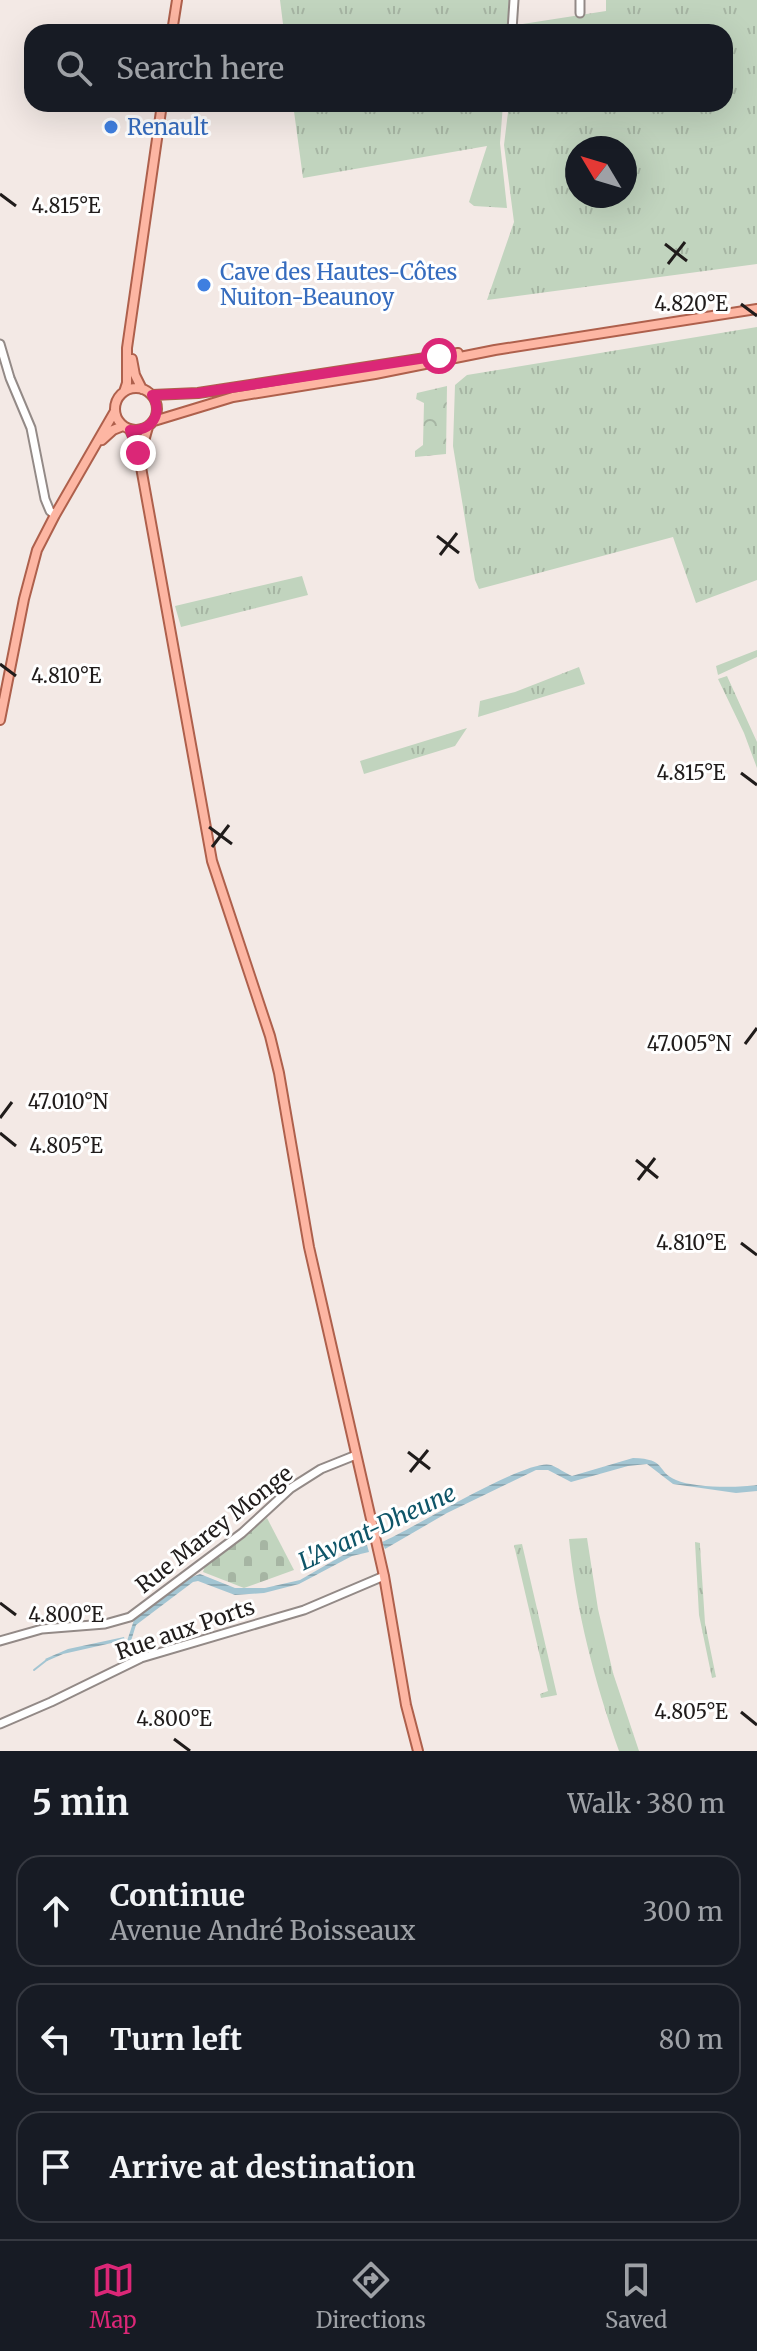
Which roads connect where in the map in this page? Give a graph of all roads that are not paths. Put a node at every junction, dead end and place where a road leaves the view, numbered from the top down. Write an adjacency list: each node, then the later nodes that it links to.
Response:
1 (177, 0): 5 (main road)
2 (514, 0): 6 (street)
3 (580, 0): 4 (street)
4 (580, 13)
5 (173, 24)
6 (512, 24)
7 (161, 112): 9 (main road)
8 (757, 309): 11 (main road)
9 (130, 334): 12 (main road); 13 (main road)
10 (0, 344): 20 (street)
11 (495, 350): 14 (main road); 16 (main road)
12 (142, 389): 13 (main road); 14 (main road)
13 (124, 392): 15 (main road)
14 (152, 395): 16 (main road)
15 (115, 411): 17 (main road); 18 (main road)
16 (151, 423): 17 (main road); 19 (main road)
17 (127, 428): 18 (main road); 19 (main road)
18 (93, 449): 20 (main road)
19 (145, 489): 22 (main road)
20 (55, 515): 21 (main road)
21 (0, 720)
22 (356, 1455): 23 (main road); 24 (street, Rue Marey Monge)
23 (384, 1576): 25 (street, Rue aux Ports); 26 (main road)
24 (0, 1641)
25 (0, 1724)
26 (418, 1751)

